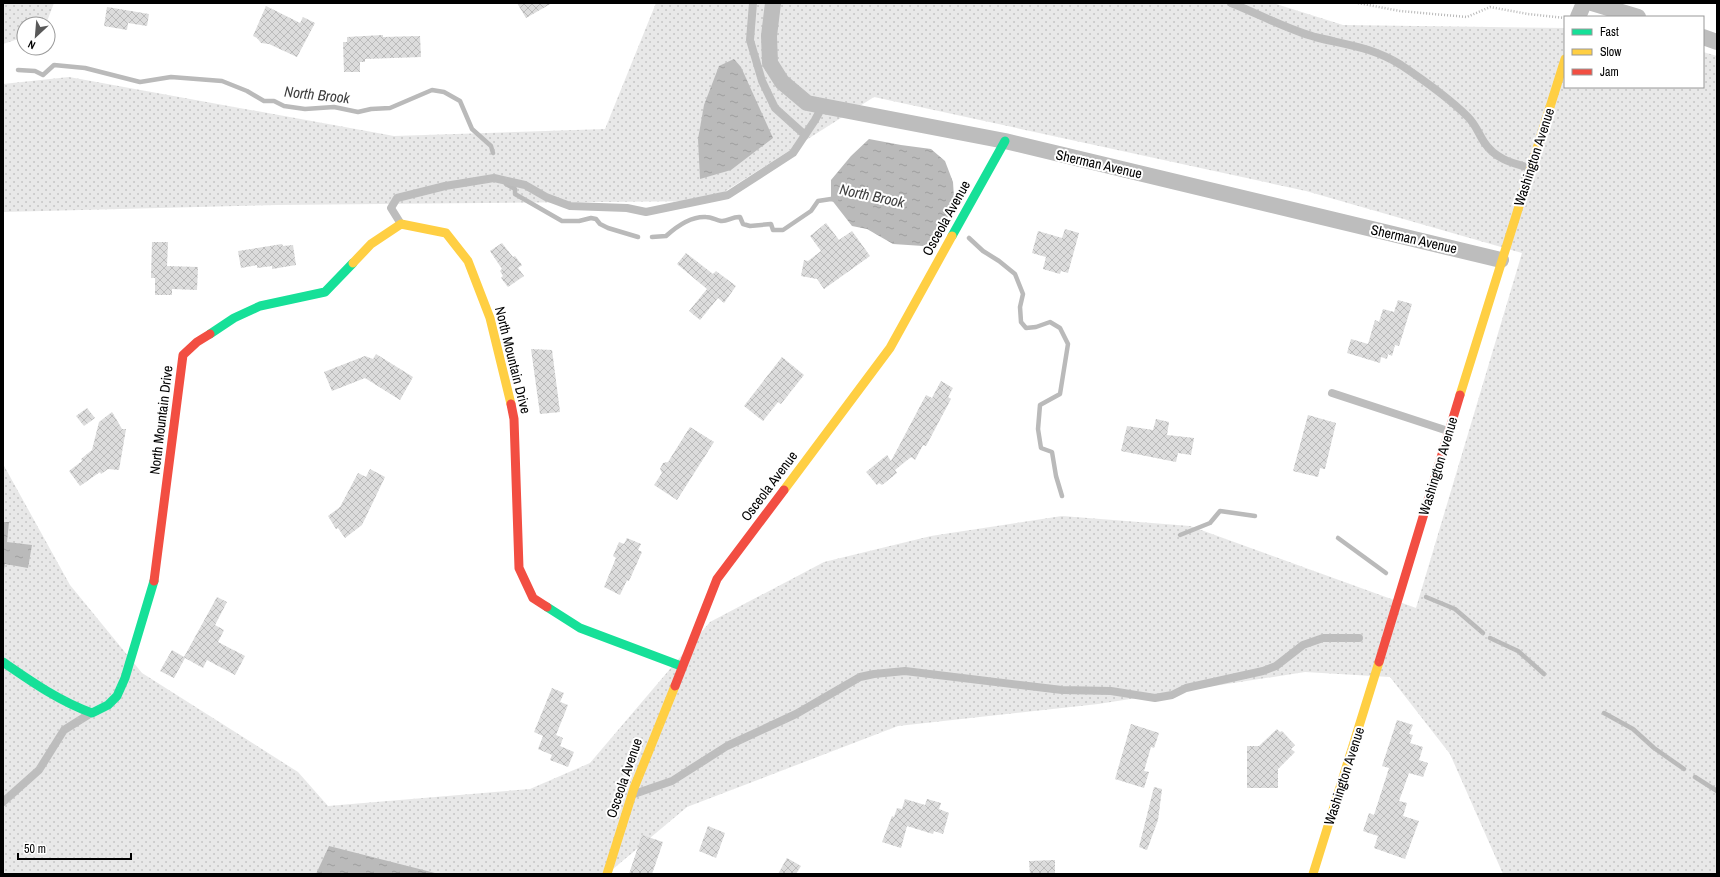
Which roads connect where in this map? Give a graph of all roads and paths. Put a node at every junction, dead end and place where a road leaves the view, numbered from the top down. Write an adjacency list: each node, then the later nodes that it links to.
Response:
1 (753, 3): 14 (lane)
2 (773, 3): 13 (street, Sherman Avenue)
3 (1231, 3): 16 (lane)
4 (1358, 3): 9 (path)
5 (1584, 3): 7 (street)
6 (1592, 3): 8 (street)
7 (1578, 16)
8 (1635, 16)
9 (1564, 18)
10 (1704, 37): 11 (street)
11 (1717, 42)
12 (1564, 62): 16 (street, Washington Avenue)
13 (823, 105): 14 (lane); 15 (street, Sherman Avenue)
14 (805, 135): 17 (lane)
15 (1005, 141): 18 (street, Sherman Avenue); 23 (street, Osceola Avenue)
16 (1531, 169): 18 (street, Washington Avenue)
17 (401, 224): 23 (street, North Mountain Drive); 24 (street, North Mountain Drive)
18 (1501, 260): 20 (street, Washington Avenue)
19 (1332, 393): 20 (lane)
20 (1449, 431): 28 (street, Washington Avenue)
21 (1359, 638): 25 (lane)
22 (3, 662): 24 (street)
23 (681, 666): 25 (street, Osceola Avenue)
24 (92, 713): 26 (lane)
25 (632, 795): 27 (street, Osceola Avenue)
26 (3, 802)
27 (607, 874)
28 (1313, 874)

